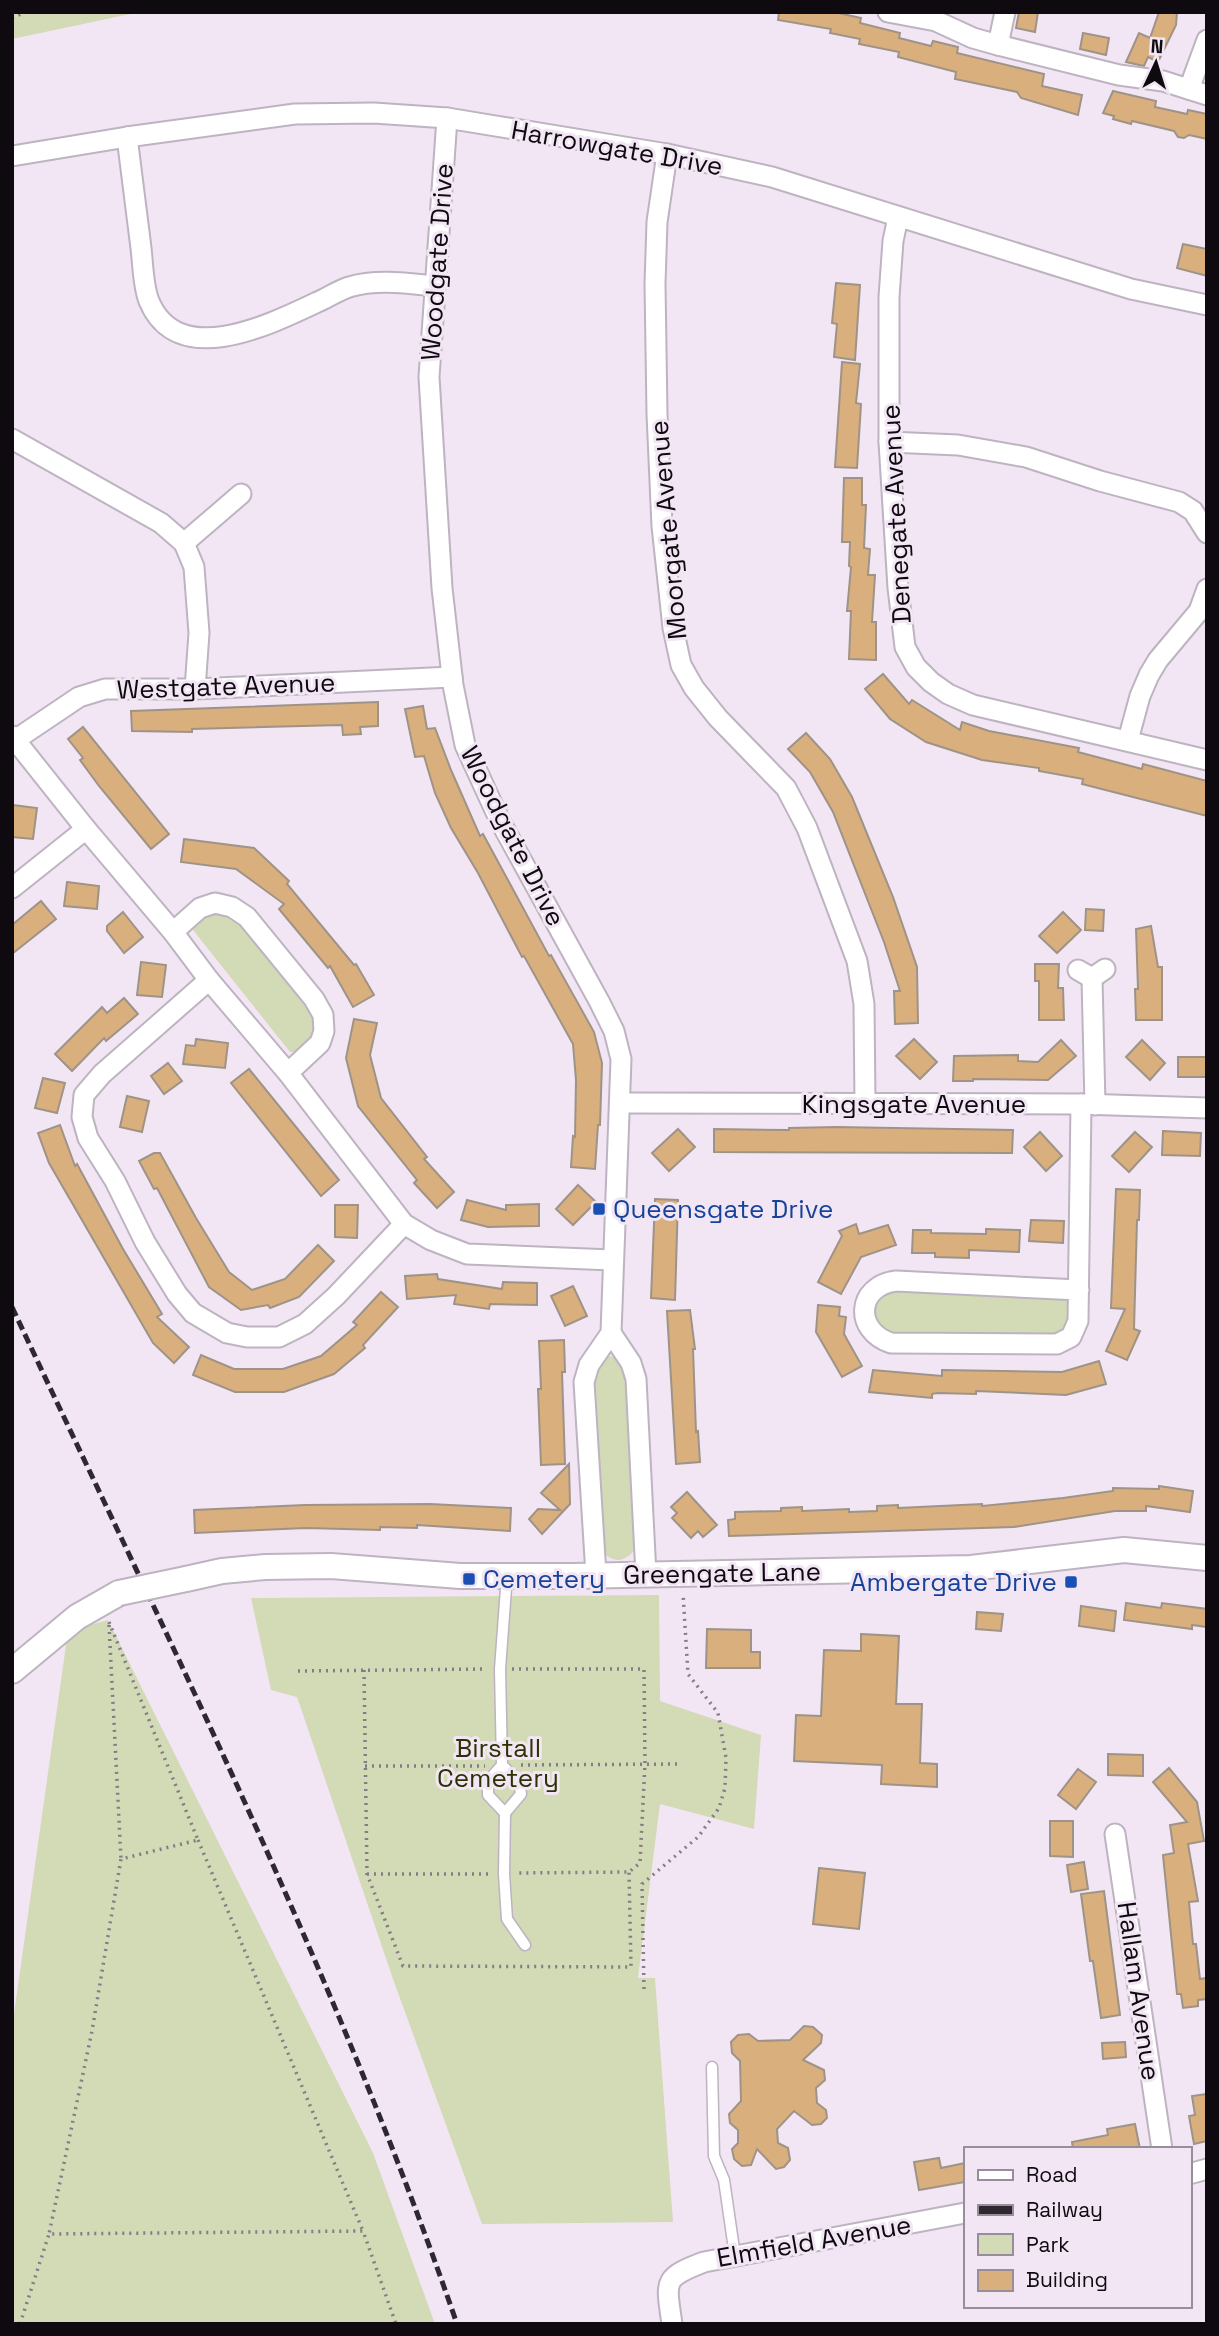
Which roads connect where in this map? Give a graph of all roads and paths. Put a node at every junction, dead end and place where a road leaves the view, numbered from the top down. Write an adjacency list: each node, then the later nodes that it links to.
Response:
1 (25, 12): 4 (path)
2 (888, 12): 6 (street)
3 (1005, 12): 6 (street)
4 (12, 18)
5 (1207, 40): 7 (street)
6 (998, 45): 7 (street)
7 (1198, 92)
8 (447, 118): 9 (street, Harrowgate Drive); 10 (street, Harrowgate Drive); 13 (street, Woodgate Drive)
9 (127, 137): 11 (street, Harrowgate Drive); 13 (street)
10 (667, 154): 12 (street, Harrowgate Drive); 33 (street, Moorgate Avenue)
11 (12, 156)
12 (898, 217): 14 (street, Harrowgate Drive); 16 (street, Denegate Avenue)
13 (434, 286): 21 (street, Woodgate Drive)
14 (1207, 305)
15 (12, 439): 19 (street)
16 (889, 442): 18 (street); 24 (street, Denegate Avenue)
17 (243, 493): 19 (street)
18 (1207, 533)
19 (184, 543): 22 (street)
20 (1207, 589): 24 (street)
21 (452, 677): 22 (street, Westgate Avenue); 32 (street, Woodgate Drive)
22 (195, 689): 23 (street, Westgate Avenue)
23 (14, 738): 26 (street)
24 (1128, 740): 25 (street, Denegate Avenue)
25 (1207, 760)
26 (86, 829): 27 (street); 28 (street)
27 (12, 888)
28 (173, 932): 30 (street); 31 (street)
29 (1092, 972): 34 (street)
30 (209, 981): 31 (street); 36 (street)
31 (288, 1073): 36 (street)
32 (621, 1103): 33 (street, Kingsgate Avenue); 37 (street, Woodgate Drive)
33 (865, 1103): 34 (street, Kingsgate Avenue)
34 (1088, 1105): 35 (street, Kingsgate Avenue); 38 (street)
35 (1207, 1108)
36 (404, 1224): 37 (street)
37 (612, 1259): 39 (street, Woodgate Drive)
38 (1079, 1290): 38 (street)
39 (611, 1333): 42 (street); 44 (street)
40 (1207, 1558): 41 (street, Greengate Lane)
41 (682, 1573): 42 (street, Greengate Lane); 57 (path)
42 (646, 1574): 44 (street, Greengate Lane)
43 (507, 1575): 44 (street, Greengate Lane); 46 (street, Greengate Lane, bridge); 48 (lane)
44 (596, 1575)
45 (364, 1670): 54 (path)
46 (12, 1671)
47 (645, 1763): 53 (path)
48 (502, 1765): 49 (lane); 49 (lane)
49 (505, 1813): 55 (lane)
50 (1115, 1834): 59 (street, Hallam Avenue)
51 (198, 1840): 52 (path); 52 (path); 61 (path)
52 (121, 1859): 62 (path)
53 (629, 1872): 54 (path); 55 (path)
54 (367, 1874): 55 (path)
55 (504, 1874): 56 (lane)
56 (525, 1945)
57 (644, 1989)
58 (712, 2067): 63 (lane)
59 (1162, 2147)
60 (964, 2213): 63 (street, Elmfield Avenue)
61 (363, 2231): 62 (path); 65 (path)
62 (49, 2234): 64 (path)
63 (735, 2256): 66 (street, Elmfield Avenue)
64 (20, 2324)
65 (396, 2324)
66 (673, 2324)

